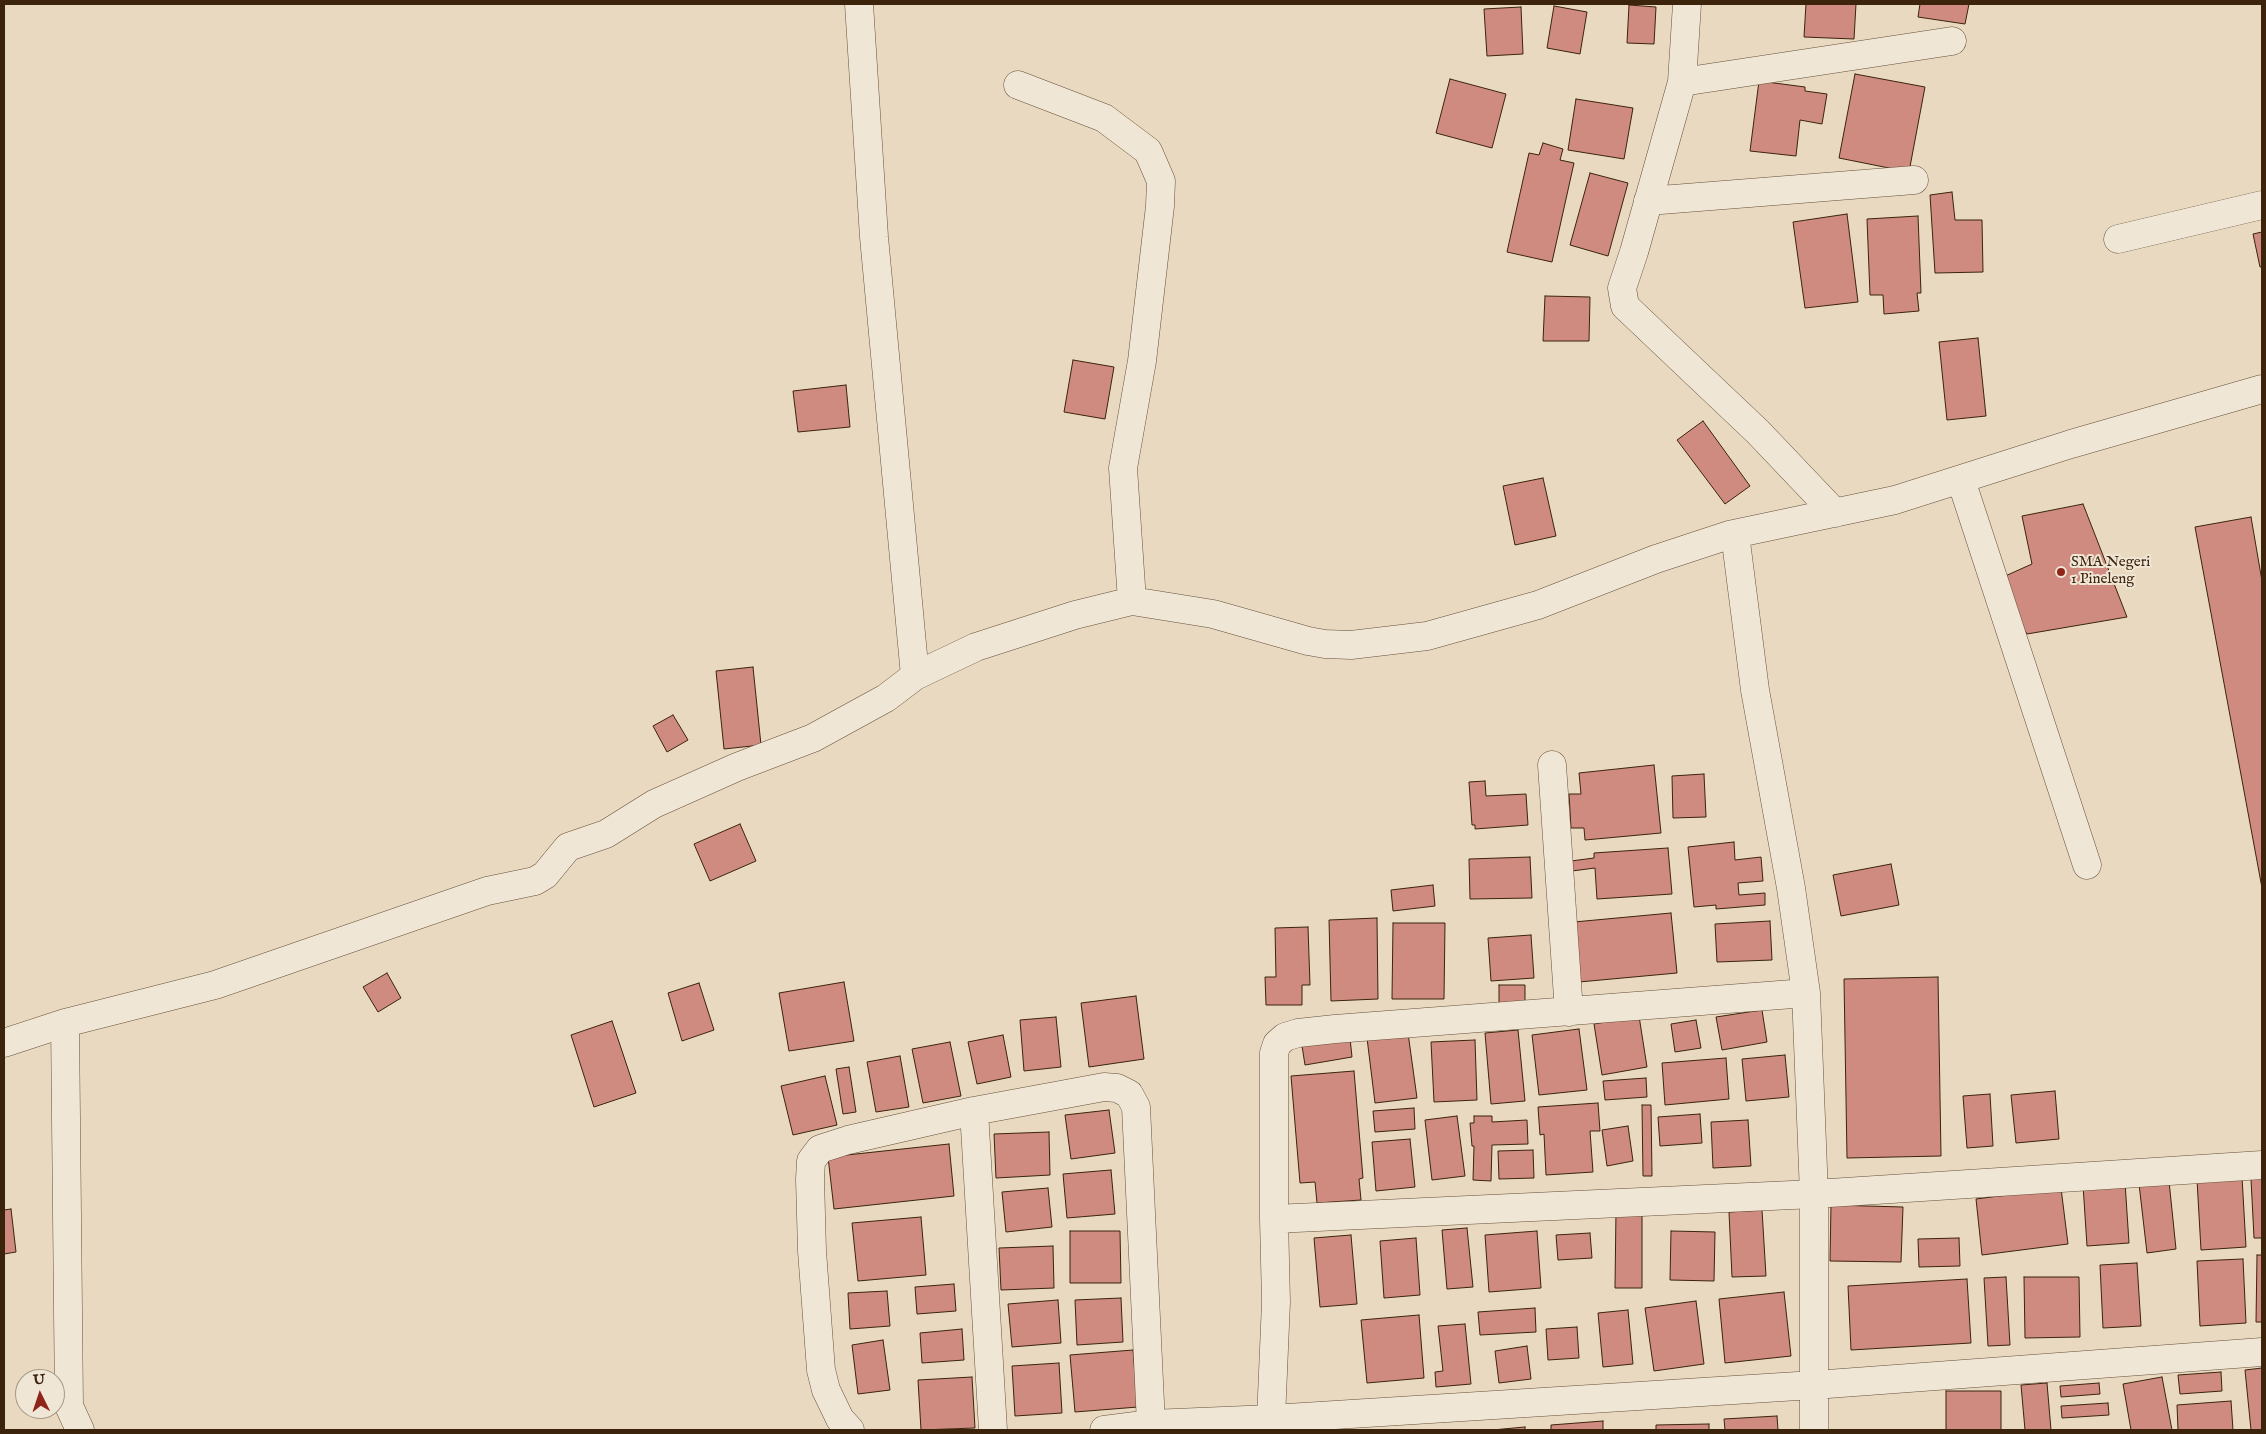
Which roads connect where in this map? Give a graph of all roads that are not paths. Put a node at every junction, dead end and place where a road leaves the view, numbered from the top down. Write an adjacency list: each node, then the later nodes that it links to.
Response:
1 (859, 4): 15 (street)
2 (1688, 4): 4 (street)
3 (1952, 41): 4 (street)
4 (1682, 82): 7 (street)
5 (1018, 84): 14 (street)
6 (1914, 180): 7 (street)
7 (1648, 201): 12 (street)
8 (2262, 206): 9 (street)
9 (2118, 239)
10 (2262, 389): 11 (street)
11 (1961, 480): 12 (street); 17 (street)
12 (1835, 513): 13 (street)
13 (1735, 534): 14 (street); 18 (street)
14 (1132, 601): 15 (street)
15 (915, 676): 20 (street)
16 (1552, 765): 19 (street)
17 (2087, 865)
18 (1806, 992): 19 (street); 24 (street)
19 (1569, 1012): 25 (street)
20 (65, 1023): 21 (street); 30 (street)
21 (4, 1043)
22 (974, 1111): 29 (street); 31 (street); 32 (street)
23 (2262, 1165): 24 (street)
24 (1814, 1194): 25 (street); 27 (street)
25 (1274, 1219): 28 (street)
26 (2262, 1352): 27 (street)
27 (1814, 1385): 28 (street); 34 (street)
28 (1270, 1419): 29 (street)
29 (1151, 1424): 33 (street)
30 (80, 1430)
31 (850, 1430)
32 (993, 1430)
33 (1104, 1430)
34 (1814, 1430)

